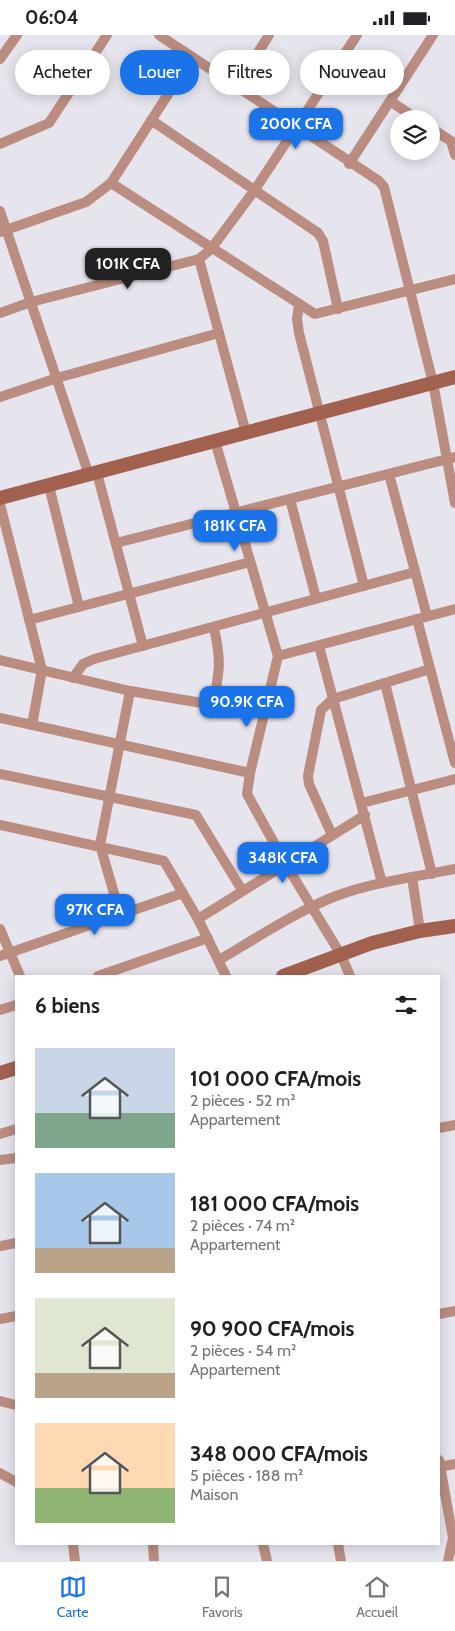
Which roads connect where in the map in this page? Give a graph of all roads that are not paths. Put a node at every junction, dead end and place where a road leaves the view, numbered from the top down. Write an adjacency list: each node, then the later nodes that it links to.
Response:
1 (17, 35): 9 (street)
2 (107, 35): 18 (street)
3 (159, 35): 7 (street)
4 (269, 35): 8 (street)
5 (357, 35): 15 (street)
6 (433, 35): 12 (street)
7 (182, 50)
8 (259, 50)
9 (0, 59)
10 (167, 95): 14 (street)
11 (248, 95): 15 (street)
12 (390, 101): 13 (street); 20 (street)
13 (404, 110)
14 (151, 120): 21 (street); 22 (street)
15 (296, 127): 20 (street); 22 (street)
16 (440, 132): 17 (street)
17 (453, 139): 19 (street)
18 (0, 143)
19 (455, 155)
20 (349, 163): 28 (street)
21 (111, 183): 24 (street); 25 (street)
22 (254, 191): 25 (street); 31 (street)
23 (0, 211): 24 (street)
24 (4, 231): 29 (street)
25 (211, 249): 26 (street); 30 (street)
26 (199, 259): 29 (street); 33 (street)
27 (455, 279): 28 (street)
28 (410, 291): 31 (street); 36 (street)
29 (31, 302): 32 (street); 35 (street)
30 (299, 304): 31 (street); 38 (street)
31 (338, 309)
32 (0, 313)
33 (219, 333): 35 (street); 39 (street)
34 (455, 377): 36 (main road)
35 (56, 378): 37 (street); 42 (street)
36 (433, 383): 38 (main road); 41 (street)
37 (0, 397)
38 (320, 414): 39 (main road); 45 (street)
39 (246, 433): 40 (main road)
40 (216, 441): 42 (main road); 50 (street)
41 (451, 458): 43 (street); 48 (street)
42 (93, 474): 44 (main road); 51 (street)
43 (389, 474): 45 (street); 53 (street)
44 (49, 486): 46 (main road); 57 (street)
45 (339, 487): 47 (street); 54 (street)
46 (0, 499)
47 (290, 499): 50 (street); 56 (street)
48 (455, 503)
49 (0, 504): 61 (street)
50 (236, 512): 51 (street); 52 (street)
51 (116, 543): 55 (street)
52 (250, 562): 55 (street); 59 (street)
53 (415, 572): 54 (street); 60 (street)
54 (364, 586): 56 (street)
55 (129, 594): 57 (street); 63 (street)
56 (316, 598): 59 (street)
57 (79, 607): 61 (street)
58 (455, 609): 60 (street)
59 (265, 613): 62 (street); 65 (street)
60 (422, 618): 64 (street); 67 (street)
61 (29, 620): 68 (street)
62 (214, 628): 63 (street); 71 (street)
63 (143, 646): 69 (street)
64 (319, 646): 65 (street); 72 (street)
65 (278, 656): 77 (street)
66 (0, 660): 68 (street)
67 (430, 669): 70 (street); 76 (street)
68 (42, 670): 69 (street); 74 (street)
69 (73, 678): 71 (street)
70 (385, 683): 72 (street); 80 (street)
71 (130, 691): 75 (street)
72 (333, 699): 82 (street); 85 (street)
73 (0, 718): 74 (street)
74 (32, 725): 75 (street)
75 (121, 745): 77 (street); 81 (street)
76 (455, 763)
77 (250, 773): 87 (street)
78 (0, 774): 81 (street)
79 (455, 779): 80 (street)
80 (412, 790): 82 (street); 89 (street)
81 (111, 797): 86 (street); 92 (street)
82 (362, 803): 83 (street)
83 (365, 815): 85 (street); 91 (street)
84 (0, 825): 86 (street)
85 (332, 835): 87 (street)
86 (100, 845): 93 (street); 95 (street)
87 (285, 863): 92 (street); 94 (street)
88 (455, 869): 89 (street)
89 (432, 874): 90 (street)
90 (412, 877): 91 (street); 99 (street)
91 (382, 883): 94 (street)
92 (242, 890): 96 (street)
93 (183, 893): 95 (street); 96 (street)
94 (312, 907): 102 (street); 104 (street)
95 (120, 915): 101 (street)
96 (198, 919): 100 (street)
97 (455, 926): 99 (main road)
98 (0, 929): 101 (street)
99 (420, 931): 102 (main road)
100 (208, 938): 104 (street); 106 (street)
101 (11, 952): 103 (street); 105 (street)
102 (341, 955): 108 (main road); 109 (street)
103 (0, 956)
104 (219, 960): 107 (street)
105 (20, 975)
106 (101, 975)
107 (226, 975)
108 (290, 975)
109 (350, 975)
110 (15, 1005): 111 (street)
111 (0, 1010)
112 (15, 1068): 113 (main road)
113 (0, 1073)
114 (455, 1125): 115 (street)
115 (440, 1128)
116 (15, 1129): 117 (street)
117 (0, 1134)
118 (15, 1158): 119 (street)
119 (0, 1161)
120 (15, 1243): 121 (street)
121 (0, 1246)
122 (455, 1311): 123 (street)
123 (440, 1314)
124 (15, 1316): 125 (street)
125 (0, 1319)
126 (0, 1401): 127 (street)
127 (15, 1405)
128 (455, 1464): 129 (street)
129 (440, 1465)
130 (440, 1470): 137 (street)
131 (0, 1473): 132 (street)
132 (15, 1481)
133 (73, 1545): 138 (street)
134 (153, 1545): 139 (street)
135 (263, 1545): 140 (street)
136 (338, 1545): 141 (street)
137 (454, 1546): 142 (street)
138 (76, 1561)
139 (154, 1561)
140 (267, 1561)
141 (341, 1561)
142 (448, 1561)

